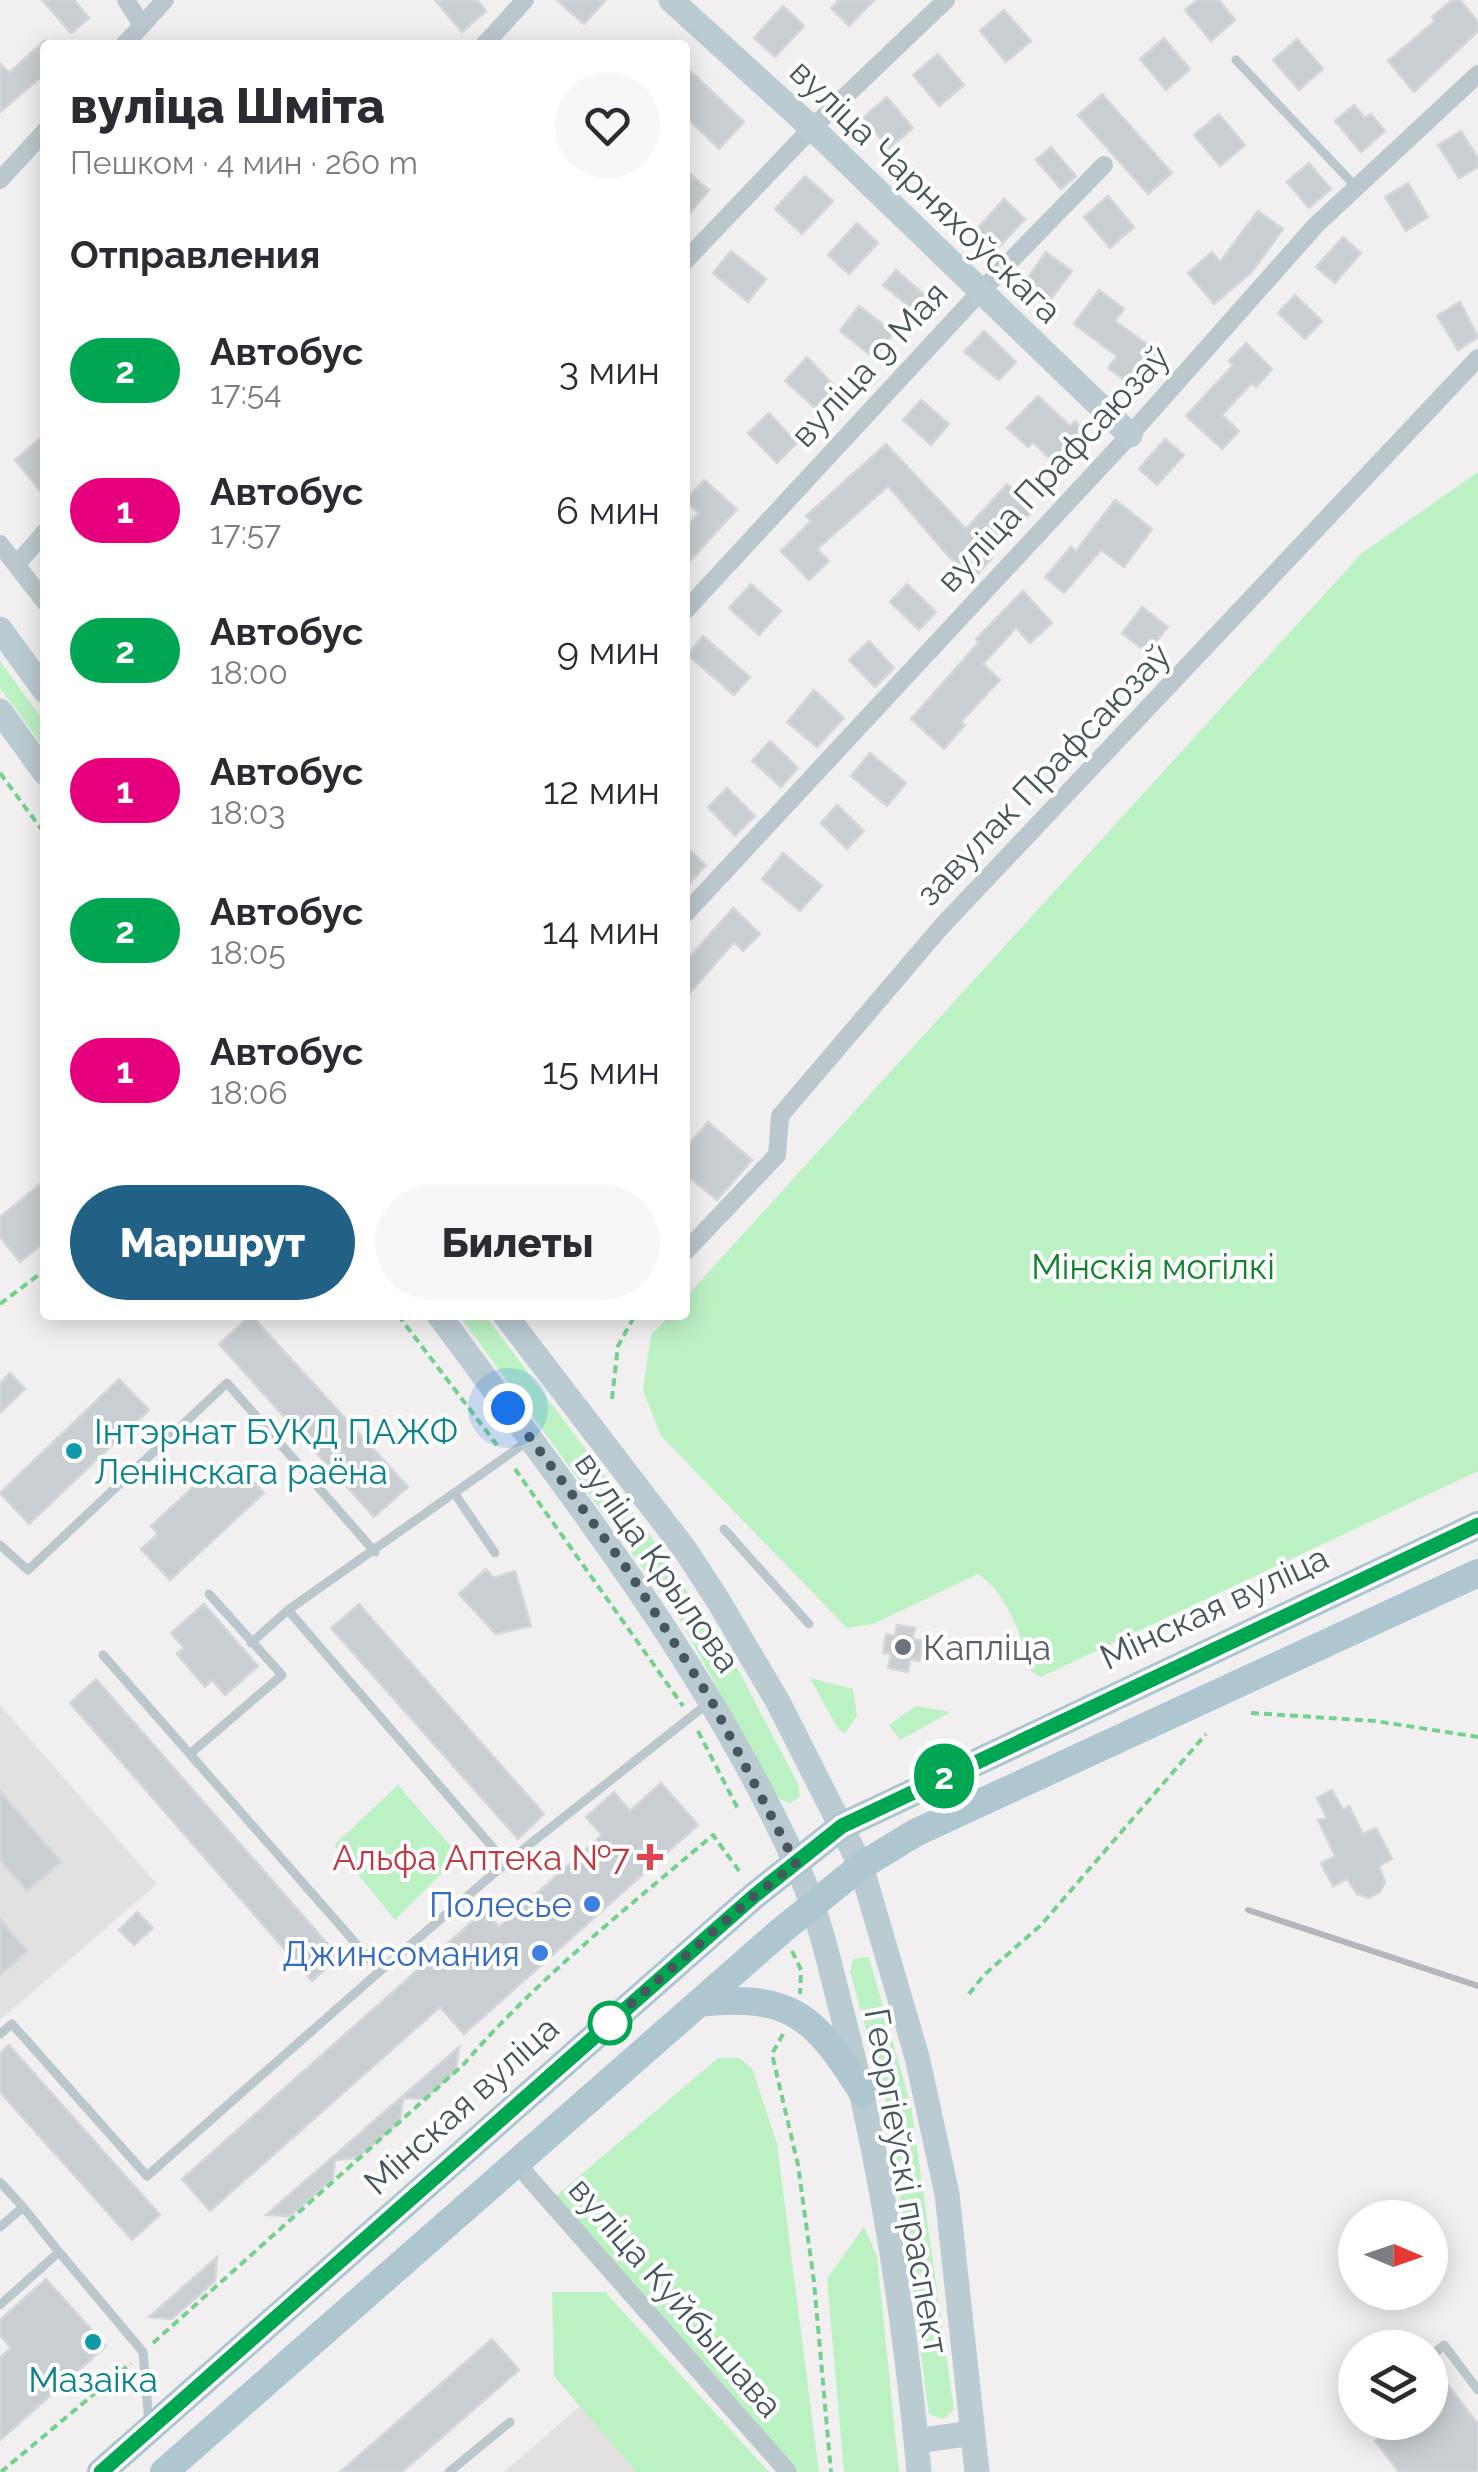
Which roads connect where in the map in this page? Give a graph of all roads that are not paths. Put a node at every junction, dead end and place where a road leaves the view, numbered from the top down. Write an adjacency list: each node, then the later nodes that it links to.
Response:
1 (126, 0): 6 (street)
2 (166, 0): 6 (street)
3 (525, 0): 8 (street)
4 (671, 0): 11 (main road, вуліца Чарняхоўскага)
5 (942, 1): 11 (street)
6 (142, 25): 7 (street)
7 (128, 40)
8 (489, 40)
9 (1236, 60): 15 (lane)
10 (1478, 74): 15 (street, вуліца Прафсаюзаў)
11 (812, 128): 16 (street); 17 (main road, вуліца Чарняхоўскага)
12 (40, 136): 14 (street)
13 (1104, 165): 17 (street, вуліца 9 Мая)
14 (0, 180)
15 (1356, 188): 19 (street, вуліца Прафсаюзаў)
16 (690, 257)
17 (981, 291): 19 (main road, вуліца Чарняхоўскага); 24 (street, вуліца 9 Мая)
18 (1478, 358): 30 (street, завулак Прафсаюзаў)
19 (1130, 435): 29 (street, вуліца Прафсаюзаў)
20 (40, 538): 22 (street)
21 (0, 544): 22 (street)
22 (16, 565): 23 (street)
23 (40, 596)
24 (690, 606)
25 (0, 629): 26 (main road)
26 (40, 684)
27 (0, 711): 28 (main road)
28 (40, 766)
29 (690, 909)
30 (690, 1247)
31 (443, 1320): 33 (main road, вуліца Крылова)
32 (510, 1320): 48 (main road, вуліца Крылова)
33 (530, 1440): 34 (lane); 46 (main road, вуліца Крылова)
34 (455, 1494): 38 (lane); 39 (lane)
35 (1478, 1525): 48 (main road, Мінская вуліца)
36 (724, 1528): 43 (lane)
37 (0, 1545): 38 (lane)
38 (375, 1552): 42 (lane)
39 (495, 1553)
40 (1478, 1573): 51 (main road)
41 (210, 1594): 44 (lane)
42 (288, 1610): 44 (lane); 49 (lane)
43 (810, 1624)
44 (251, 1642): 47 (lane)
45 (104, 1654): 47 (lane)
46 (711, 1700): 49 (lane); 50 (main road, вуліца Крылова)
47 (191, 1753): 53 (lane)
48 (842, 1826): 50 (main road, Мінская вуліца); 51 (main road, вуліца Крылова)
49 (506, 1863): 53 (lane)
50 (796, 1864): 52 (main road, вуліца Крылова); 66 (main road, Мінская вуліца)
51 (860, 1866): 52 (main road); 67 (main road, Георгіеўскі праспект)
52 (813, 1905): 54 (main road); 56 (main road, Георгіеўскі праспект)
53 (380, 1971): 55 (lane)
54 (699, 2004): 56 (main road); 57 (main road)
55 (0, 2034)
56 (863, 2093): 68 (main road, Георгіеўскі праспект)
57 (516, 2164): 69 (main road); 72 (street, вуліца Куйбышава)
58 (0, 2182): 59 (lane)
59 (23, 2207): 60 (lane); 61 (lane)
60 (0, 2227)
61 (59, 2252): 62 (lane); 66 (lane)
62 (0, 2305)
63 (1448, 2350): 64 (lane)
64 (1478, 2390)
65 (510, 2422): 71 (lane)
66 (150, 2430): 69 (main road); 70 (main road, Мінская вуліца)
67 (973, 2434): 68 (main road); 74 (main road, Георгіеўскі праспект)
68 (916, 2441): 73 (main road, Георгіеўскі праспект)
69 (174, 2469)
70 (101, 2472)
71 (449, 2472)
72 (788, 2472)
73 (918, 2472)
74 (976, 2472)

